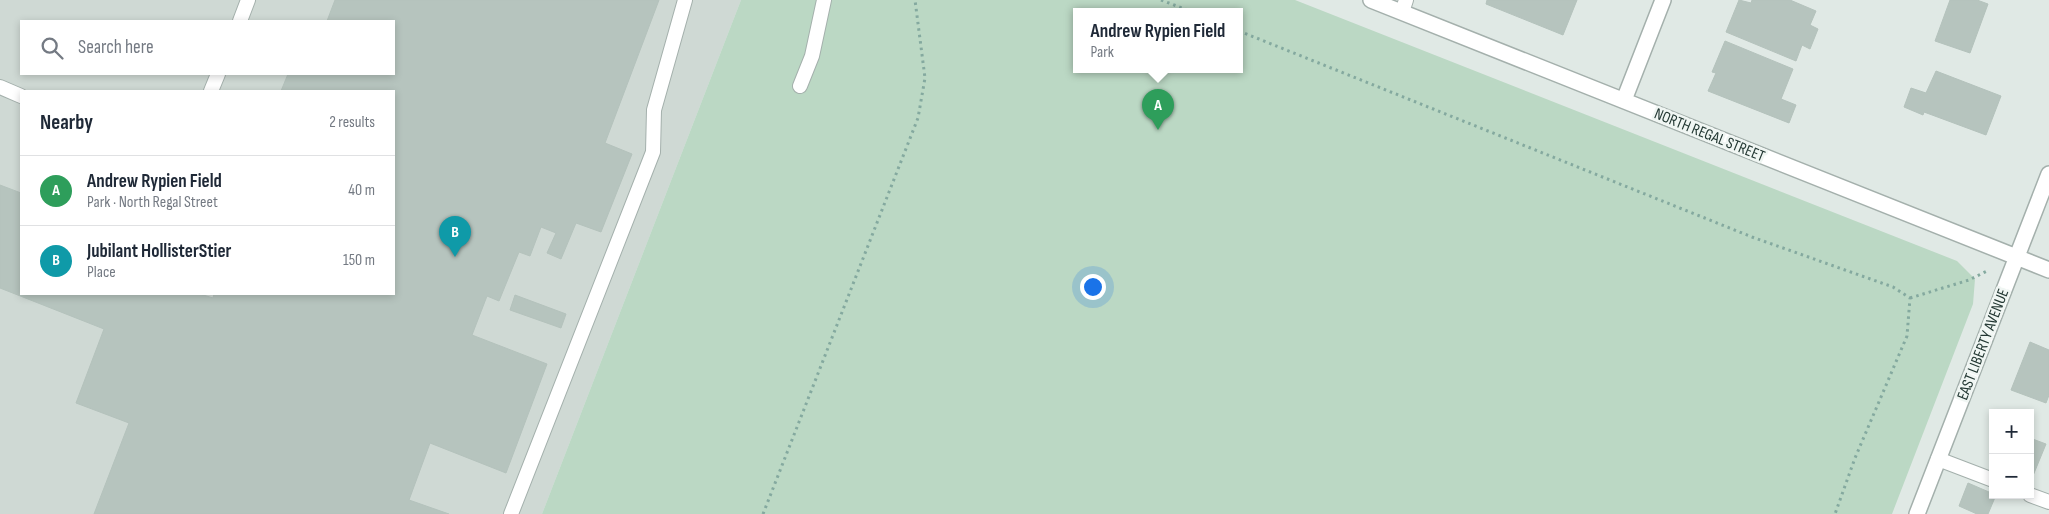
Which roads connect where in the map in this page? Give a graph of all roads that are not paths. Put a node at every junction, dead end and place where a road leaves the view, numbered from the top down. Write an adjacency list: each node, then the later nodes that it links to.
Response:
1 (248, 0): 7 (lane)
2 (686, 0): 21 (lane)
3 (824, 0): 9 (lane)
4 (1371, 0): 6 (street, NORTH REGAL STREET)
5 (1662, 0): 13 (street)
6 (1404, 6): 13 (street, NORTH REGAL STREET)
7 (240, 20)
8 (218, 75): 11 (lane)
9 (800, 86)
10 (0, 87): 12 (lane)
11 (211, 90)
12 (20, 96)
13 (1624, 100): 15 (street, NORTH REGAL STREET)
14 (2049, 174): 15 (street, EAST LIBERTY AVENUE)
15 (2016, 257): 16 (street, NORTH REGAL STREET); 17 (street, EAST LIBERTY AVENUE)
16 (2049, 270)
17 (1938, 459): 18 (lane); 22 (street, EAST LIBERTY AVENUE)
18 (1989, 478)
19 (2034, 496): 20 (lane)
20 (2049, 502)
21 (511, 514)
22 (1917, 514)

